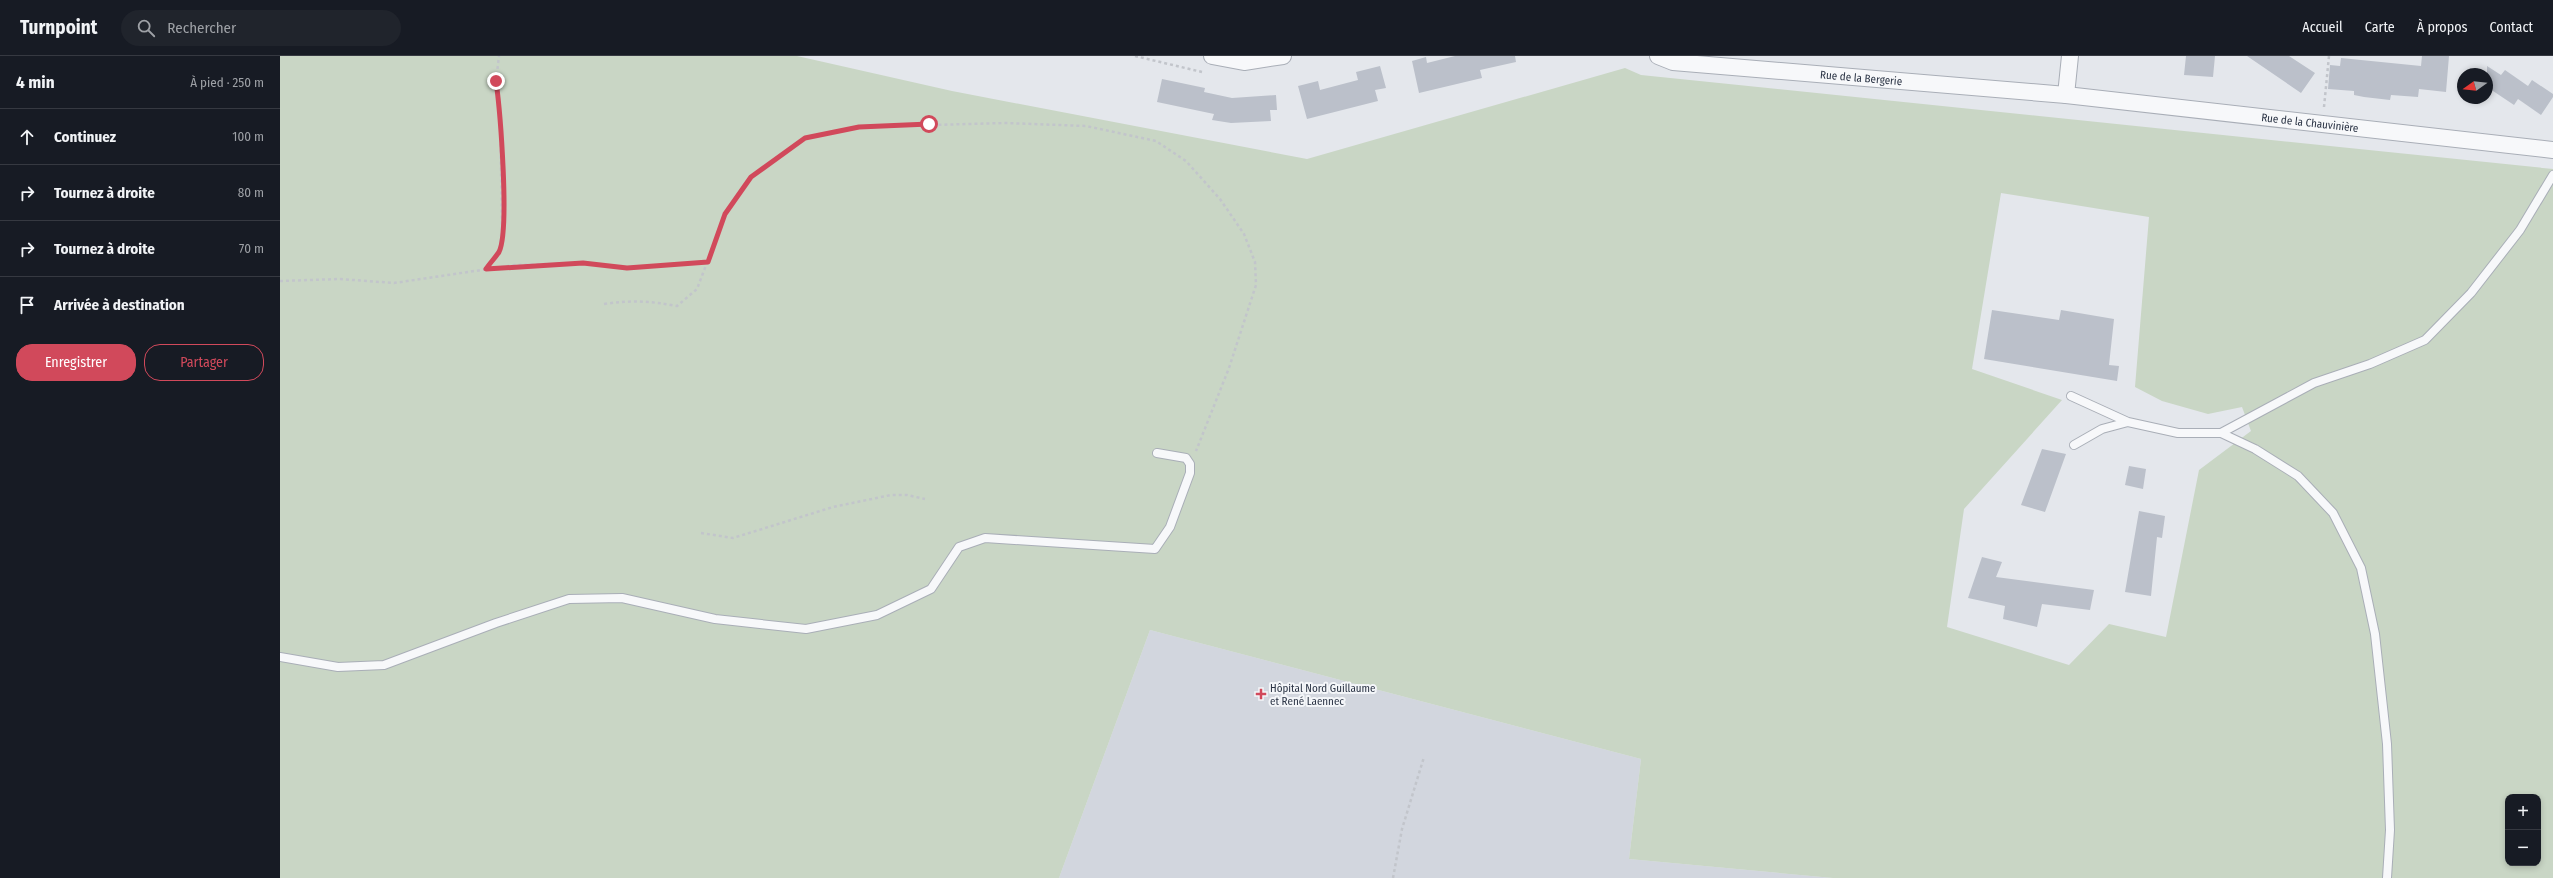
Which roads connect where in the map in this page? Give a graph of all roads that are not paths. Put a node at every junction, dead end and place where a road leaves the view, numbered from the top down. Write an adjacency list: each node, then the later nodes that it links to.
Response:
1 (1212, 56): 2 (street)
2 (1283, 56)
3 (1658, 56): 5 (street, Rue de la Bergerie)
4 (2070, 56): 5 (street)
5 (2066, 95): 6 (street, Rue de la Chauvinière)
6 (2553, 150)
7 (2553, 175): 10 (lane)
8 (2071, 396): 9 (lane)
9 (2128, 422): 10 (lane); 11 (lane)
10 (2221, 433): 14 (lane)
11 (2074, 445)
12 (1157, 453): 13 (lane)
13 (280, 657)
14 (2388, 878)

